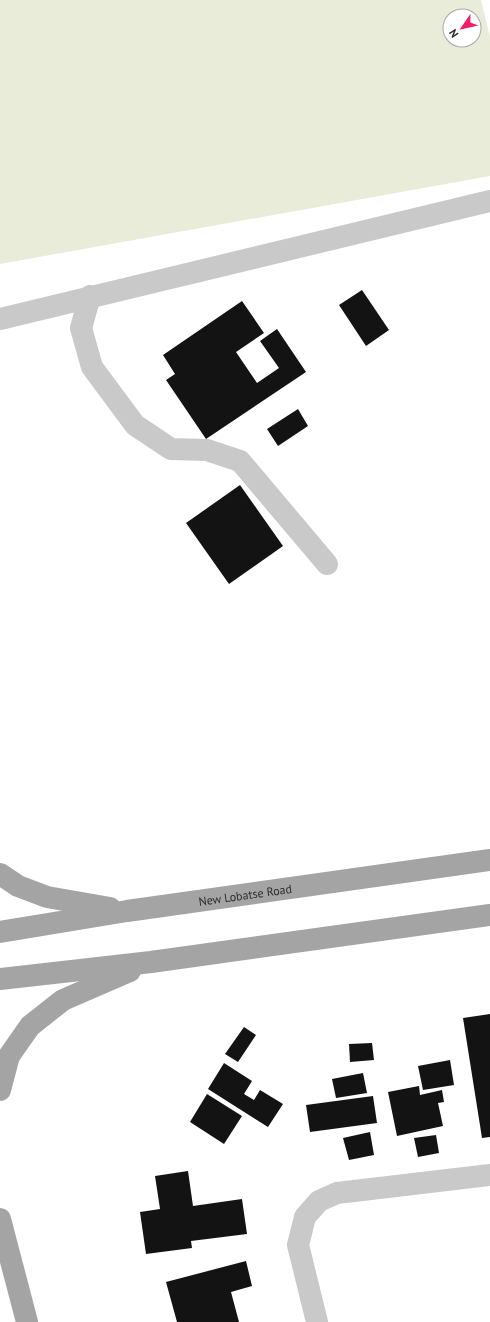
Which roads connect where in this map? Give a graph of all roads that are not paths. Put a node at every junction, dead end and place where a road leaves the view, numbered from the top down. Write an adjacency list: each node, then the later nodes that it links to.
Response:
1 (490, 201): 2 (street)
2 (90, 296): 3 (street); 4 (street)
3 (0, 318)
4 (327, 564)
5 (490, 860): 7 (main road, New Lobatse Road)
6 (0, 874): 7 (main road)
7 (127, 911): 9 (main road, New Lobatse Road)
8 (490, 915): 10 (main road)
9 (0, 932)
10 (151, 962): 11 (main road); 12 (main road)
11 (0, 979)
12 (0, 1090)
13 (490, 1175): 16 (street)
14 (0, 1219): 15 (main road)
15 (27, 1322)
16 (316, 1322)

